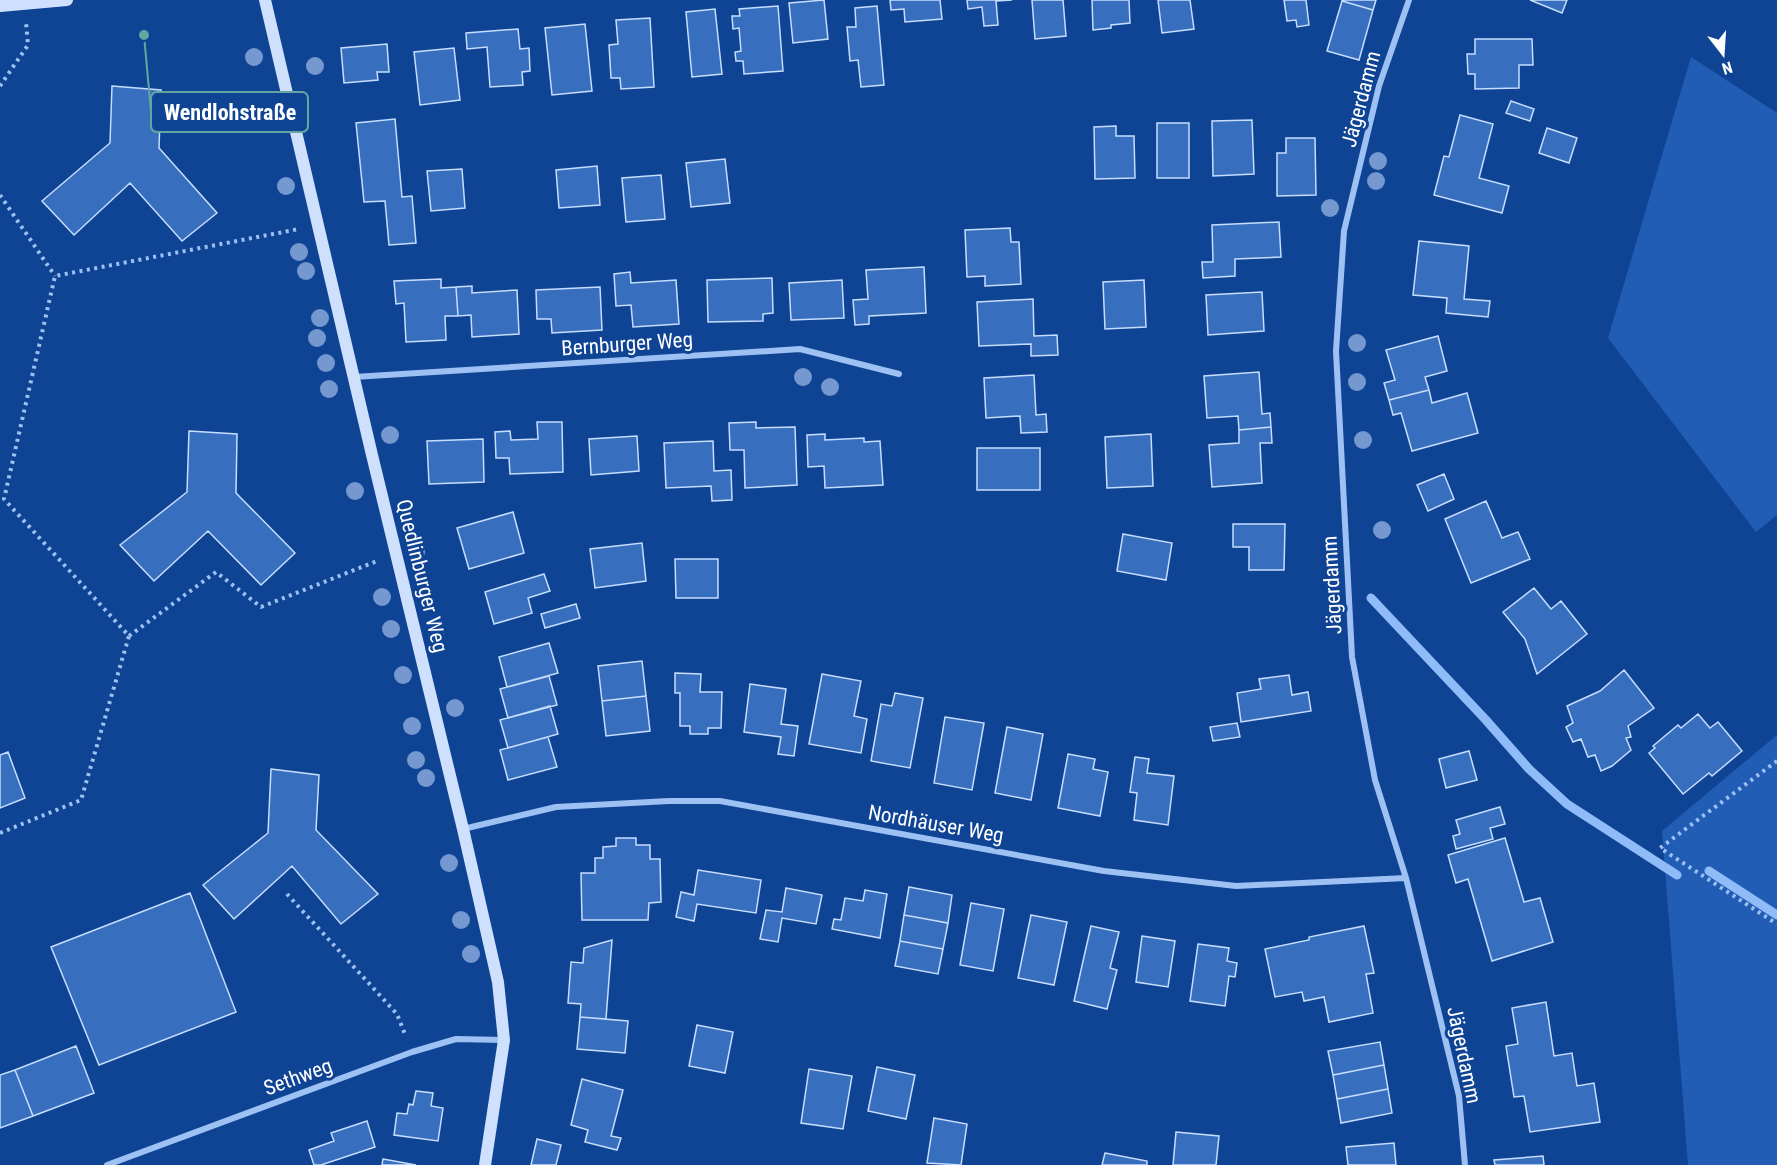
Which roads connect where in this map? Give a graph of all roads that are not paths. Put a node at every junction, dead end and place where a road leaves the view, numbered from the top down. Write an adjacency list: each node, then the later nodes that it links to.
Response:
1 (67, 0): 4 (street)
2 (265, 0): 6 (street, Quedlinburger Weg)
3 (1409, 0): 8 (street, Jägerdamm)
4 (0, 6)
5 (899, 374): 6 (street, Bernburger Weg)
6 (353, 377): 7 (street, Quedlinburger Weg)
7 (463, 829): 8 (street, Nordhäuser Weg); 9 (street, Quedlinburger Weg)
8 (1406, 878): 12 (street, Jägerdamm)
9 (504, 1040): 10 (street, Sethweg); 11 (street, Quedlinburger Weg)
10 (107, 1165)
11 (485, 1165)
12 (1465, 1165)

